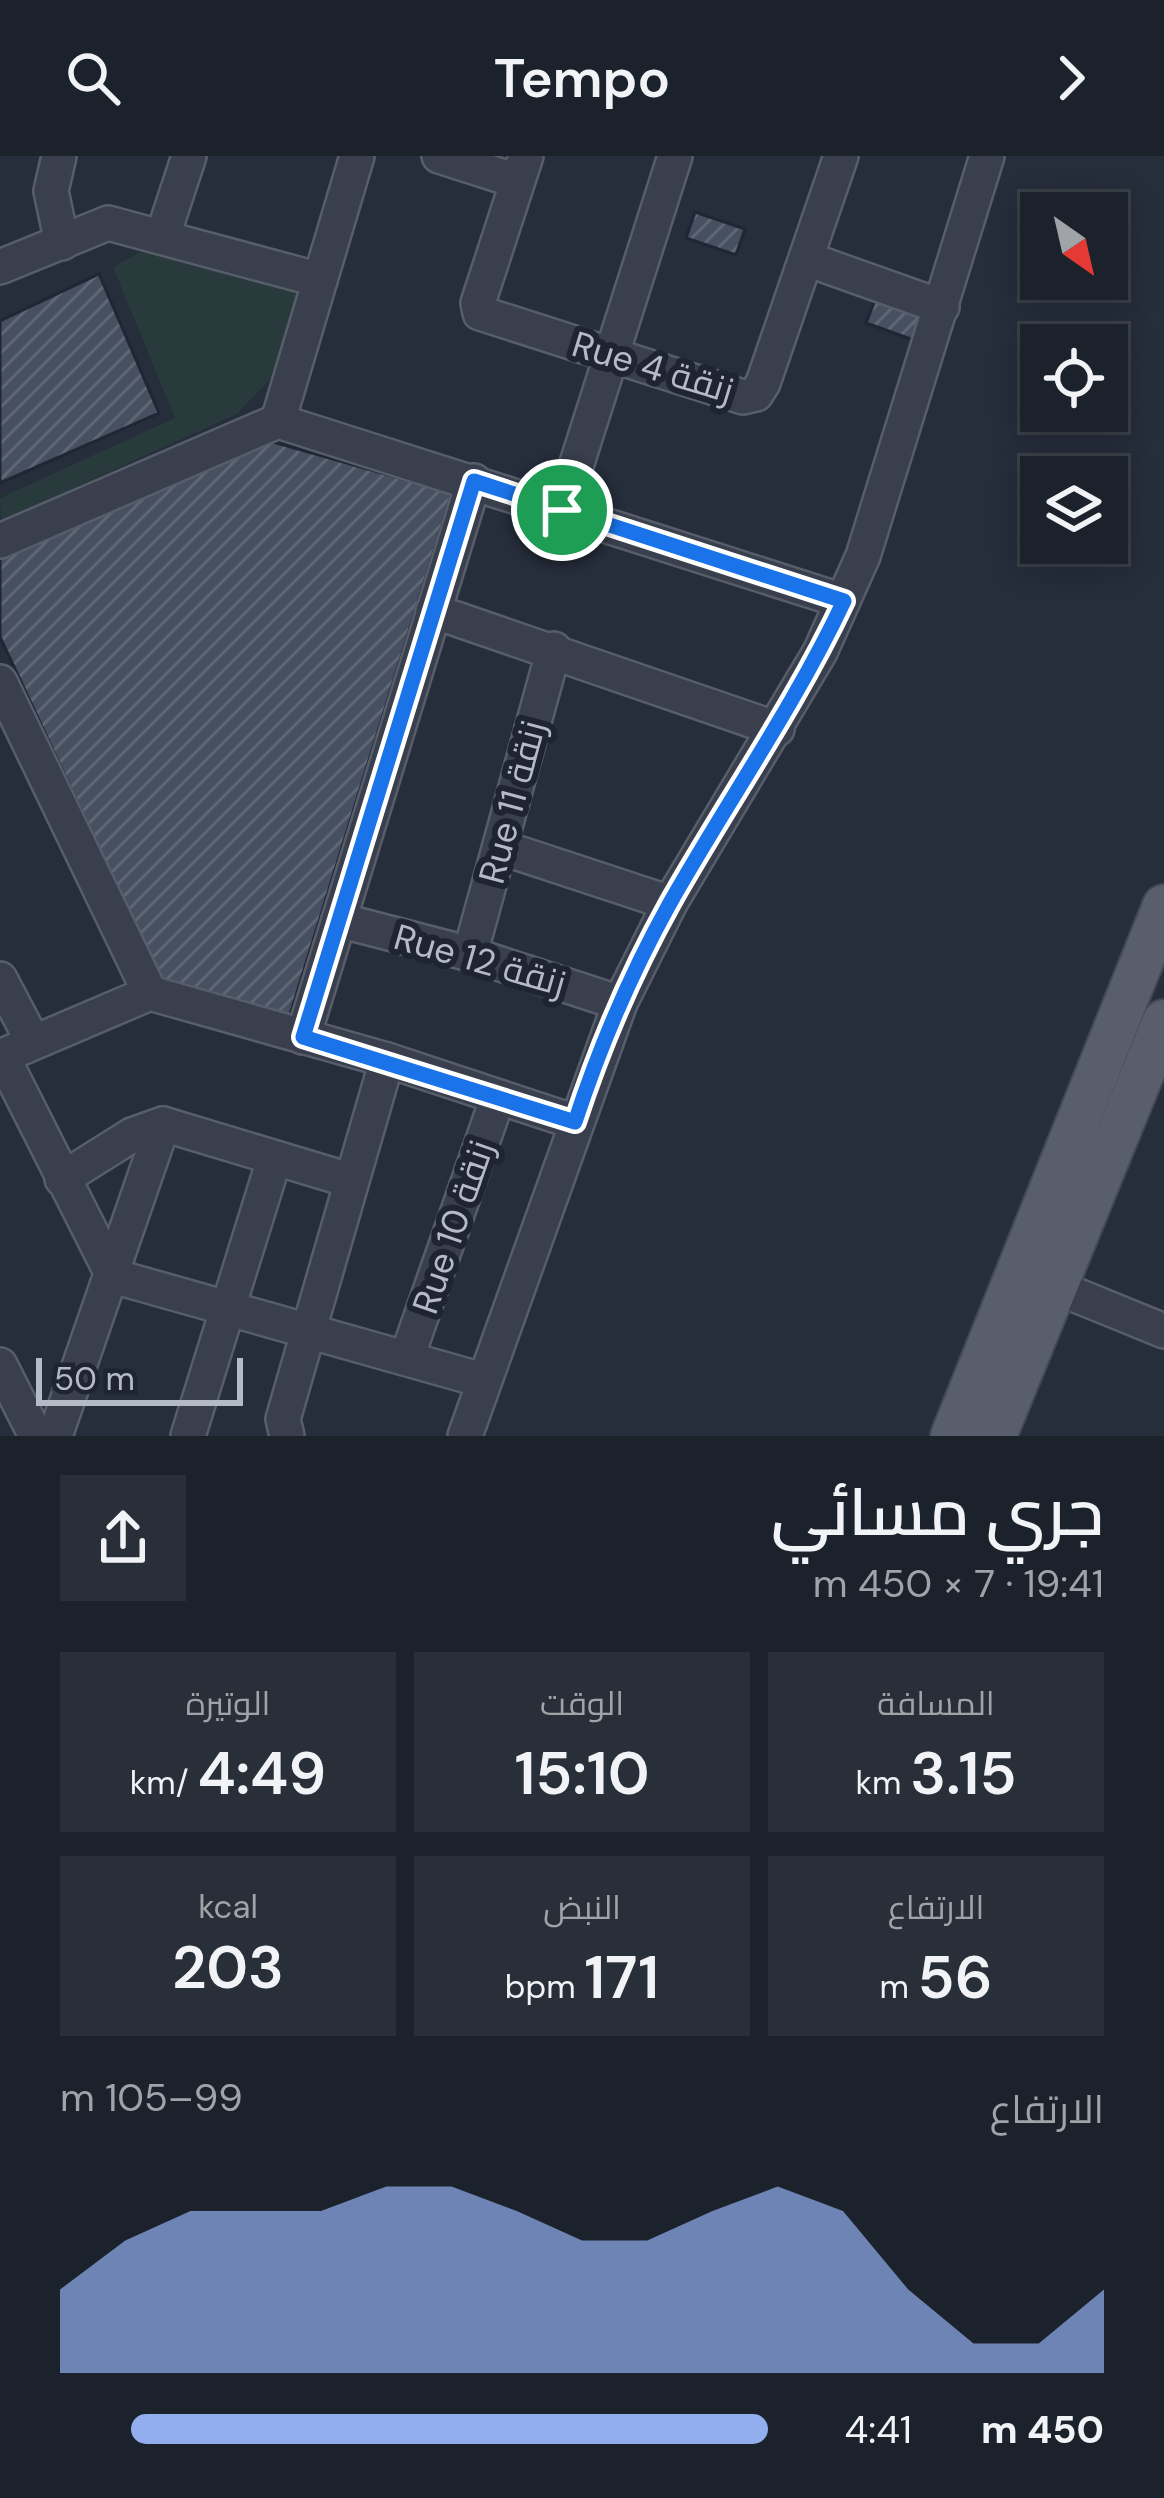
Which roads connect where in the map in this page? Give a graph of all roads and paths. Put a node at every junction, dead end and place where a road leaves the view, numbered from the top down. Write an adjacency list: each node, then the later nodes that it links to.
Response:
1 (59, 156): 10 (street)
2 (189, 156): 9 (street)
3 (357, 156): 13 (street)
4 (440, 156): 8 (street)
5 (675, 156): 15 (street)
6 (841, 156): 11 (street, Rue 4 زنقة)
7 (987, 156): 14 (street)
8 (522, 168): 15 (street, Rue 4 زنقة)
9 (163, 235): 10 (street); 13 (street)
10 (62, 243): 12 (street)
11 (807, 259): 14 (street); 15 (street, Rue 4 زنقة)
12 (0, 267)
13 (320, 280): 16 (street)
14 (942, 308): 20 (street)
15 (613, 357): 18 (street)
16 (278, 421): 17 (street); 19 (street)
17 (474, 481): 18 (street); 21 (street)
18 (562, 510): 20 (street)
19 (0, 541)
20 (844, 601): 24 (street)
21 (433, 611): 22 (street); 28 (street)
22 (554, 650): 24 (street); 25 (street, Rue 11 زنقة)
23 (4, 701): 31 (street)
24 (777, 729): 26 (street)
25 (500, 847): 26 (street); 29 (street, Rue 11 زنقة)
26 (670, 903): 32 (street)
27 (1164, 906): 56 (main road)
28 (339, 920): 29 (street, Rue 12 زنقة); 34 (street)
29 (470, 954): 32 (street, Rue 12 زنقة)
30 (0, 979): 35 (street)
31 (150, 993): 34 (street); 35 (street)
32 (620, 1003): 38 (street)
33 (1164, 1021): 44 (main road)
34 (303, 1037): 36 (street)
35 (12, 1052): 41 (street)
36 (387, 1060): 37 (street); 42 (street)
37 (498, 1097): 38 (street); 48 (street, Rue 10 زنقة)
38 (575, 1122): 50 (street)
39 (163, 1124): 40 (street); 41 (street); 43 (street)
40 (274, 1160): 42 (street); 45 (street)
41 (62, 1179): 43 (street)
42 (349, 1180): 46 (street)
43 (113, 1276): 45 (street); 53 (street)
44 (1056, 1287): 47 (street); 57 (main road)
45 (230, 1311): 46 (street); 54 (street)
46 (309, 1330): 48 (street); 51 (street)
47 (1164, 1331)
48 (407, 1358): 50 (street)
49 (0, 1365): 52 (street)
50 (482, 1380): 55 (street)
51 (285, 1432)
52 (36, 1436)
53 (55, 1436)
54 (188, 1436)
55 (465, 1436)
56 (952, 1436)
57 (995, 1436)

